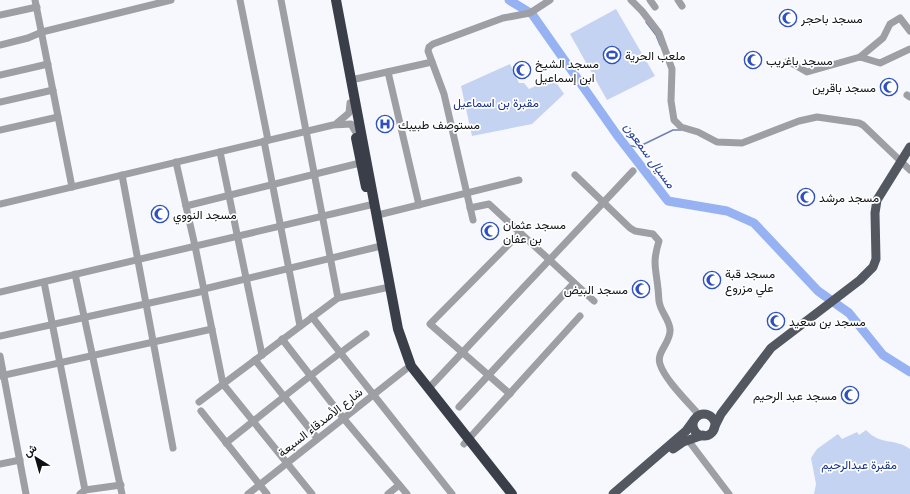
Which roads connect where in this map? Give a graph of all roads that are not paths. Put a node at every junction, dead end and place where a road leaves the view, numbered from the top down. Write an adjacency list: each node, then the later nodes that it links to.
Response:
1 (170, 0): 9 (street)
2 (240, 0): 32 (street)
3 (281, 0): 31 (street)
4 (332, 0): 26 (highway)
5 (336, 0): 23 (highway)
6 (550, 0): 19 (street)
7 (631, 0): 36 (street)
8 (650, 0): 11 (street)
9 (157, 2): 14 (street)
10 (36, 4): 12 (street); 14 (street)
11 (655, 7)
12 (0, 16)
13 (910, 31): 17 (street)
14 (42, 32): 15 (street); 20 (street)
15 (0, 45)
16 (910, 49): 17 (street)
17 (860, 57): 18 (street)
18 (788, 61)
19 (432, 62): 21 (street); 46 (street)
20 (48, 64): 22 (street); 24 (street)
21 (388, 72): 23 (street); 51 (street)
22 (0, 75)
23 (351, 80): 54 (highway)
24 (53, 90): 25 (street); 27 (street)
25 (0, 102)
26 (350, 103): 28 (street); 30 (highway)
27 (58, 117): 29 (street); 45 (street)
28 (334, 125): 30 (street); 31 (street)
29 (0, 130)
30 (355, 130): 37 (highway)
31 (306, 131): 32 (street); 41 (street)
32 (266, 141): 34 (street); 44 (street)
33 (910, 148): 36 (main road)
34 (220, 152): 35 (street); 47 (street)
35 (176, 162): 40 (street); 52 (street)
36 (901, 162): 38 (street); 103 (main road)
37 (360, 163): 41 (street); 50 (highway)
38 (910, 170)
39 (633, 171): 48 (street)
40 (122, 175): 45 (street); 63 (street)
41 (314, 175): 44 (street); 55 (street)
42 (575, 175): 48 (street)
43 (519, 180): 46 (street)
44 (273, 185): 47 (street); 57 (street)
45 (72, 187): 49 (street)
46 (467, 193): 51 (street); 53 (street)
47 (229, 195): 52 (street); 59 (street)
48 (604, 203): 64 (street); 106 (street)
49 (0, 204)
50 (370, 205): 55 (street); 61 (highway)
51 (419, 205): 54 (street)
52 (186, 206): 60 (street)
53 (470, 208): 56 (street); 58 (street)
54 (378, 215): 61 (highway)
55 (322, 216): 57 (street); 62 (street)
56 (473, 220)
57 (281, 226): 59 (street); 65 (street)
58 (520, 233): 64 (street); 87 (street)
59 (238, 236): 60 (street); 67 (street)
60 (196, 246): 63 (street); 71 (street)
61 (380, 246): 62 (street); 70 (highway); 98 (highway)
62 (330, 259): 65 (street); 73 (street)
63 (138, 260): 66 (street); 75 (street)
64 (550, 261): 69 (street); 87 (street)
65 (289, 268): 67 (street); 80 (street)
66 (75, 274): 68 (street); 77 (street)
67 (246, 279): 71 (street); 88 (street)
68 (44, 282): 72 (street); 79 (street)
69 (574, 283): 74 (street); 95 (street)
70 (385, 288): 73 (street); 93 (highway)
71 (204, 290): 75 (street); 81 (street)
72 (0, 292)
73 (338, 298): 78 (street)
74 (594, 301)
75 (146, 304): 77 (street); 85 (street)
76 (580, 316): 99 (street)
77 (84, 317): 79 (street); 90 (street)
78 (312, 317): 80 (street); 86 (street)
79 (52, 324): 83 (street); 92 (street)
80 (300, 326): 84 (street)
81 (212, 330): 85 (street); 97 (street)
82 (366, 334): 86 (street)
83 (0, 336)
84 (282, 340): 88 (street); 94 (street)
85 (153, 342): 90 (street); 115 (street)
86 (340, 353): 94 (street); 100 (street)
87 (464, 353): 95 (street); 98 (street)
88 (262, 355): 91 (street)
89 (0, 356): 96 (street)
90 (93, 356): 92 (street); 119 (street)
91 (255, 360): 97 (street); 101 (street)
92 (60, 363): 96 (street); 123 (street)
93 (406, 369): 100 (street, شارع الأصدقاء السبعة); 113 (highway)
94 (310, 375): 101 (street); 107 (street)
95 (489, 375): 99 (street); 104 (street)
96 (2, 376): 116 (street)
97 (223, 384): 102 (street); 108 (street)
98 (428, 389): 113 (highway)
99 (510, 394): 113 (street)
100 (372, 395): 107 (street, شارع الأصدقاء السبعة); 131 (street)
101 (284, 397): 108 (street); 111 (street)
102 (200, 402)
103 (729, 404): 106 (main road); 109 (main road)
104 (459, 408)
105 (201, 411): 114 (street)
106 (700, 417): 109 (main road); 110 (main road); 134 (main road)
107 (344, 419): 111 (street, شارع الأصدقاء السبعة); 121 (street)
108 (253, 422): 114 (street); 117 (street)
109 (714, 428): 110 (main road)
110 (704, 435): 112 (main road)
111 (317, 438): 117 (street, شارع الأصدقاء السبعة)
112 (688, 440): 135 (main road); 136 (street)
113 (466, 442): 132 (highway); 133 (highway)
114 (226, 443): 120 (street)
115 (173, 448)
116 (20, 460): 118 (street); 124 (street)
117 (286, 463): 120 (street, شارع الأصدقاء السبعة); 128 (street)
118 (0, 464)
119 (121, 485): 122 (street); 125 (street)
120 (259, 485): 126 (street, شارع الأصدقاء السبعة); 127 (street)
121 (398, 485): 129 (street); 130 (street)
122 (104, 491): 123 (street)
123 (83, 492)
124 (26, 494)
125 (122, 494)
126 (248, 494)
127 (267, 494)
128 (312, 494)
129 (388, 494)
130 (407, 494)
131 (452, 494)
132 (505, 494)
133 (512, 494)
134 (613, 494)
135 (622, 494)
136 (729, 494)

